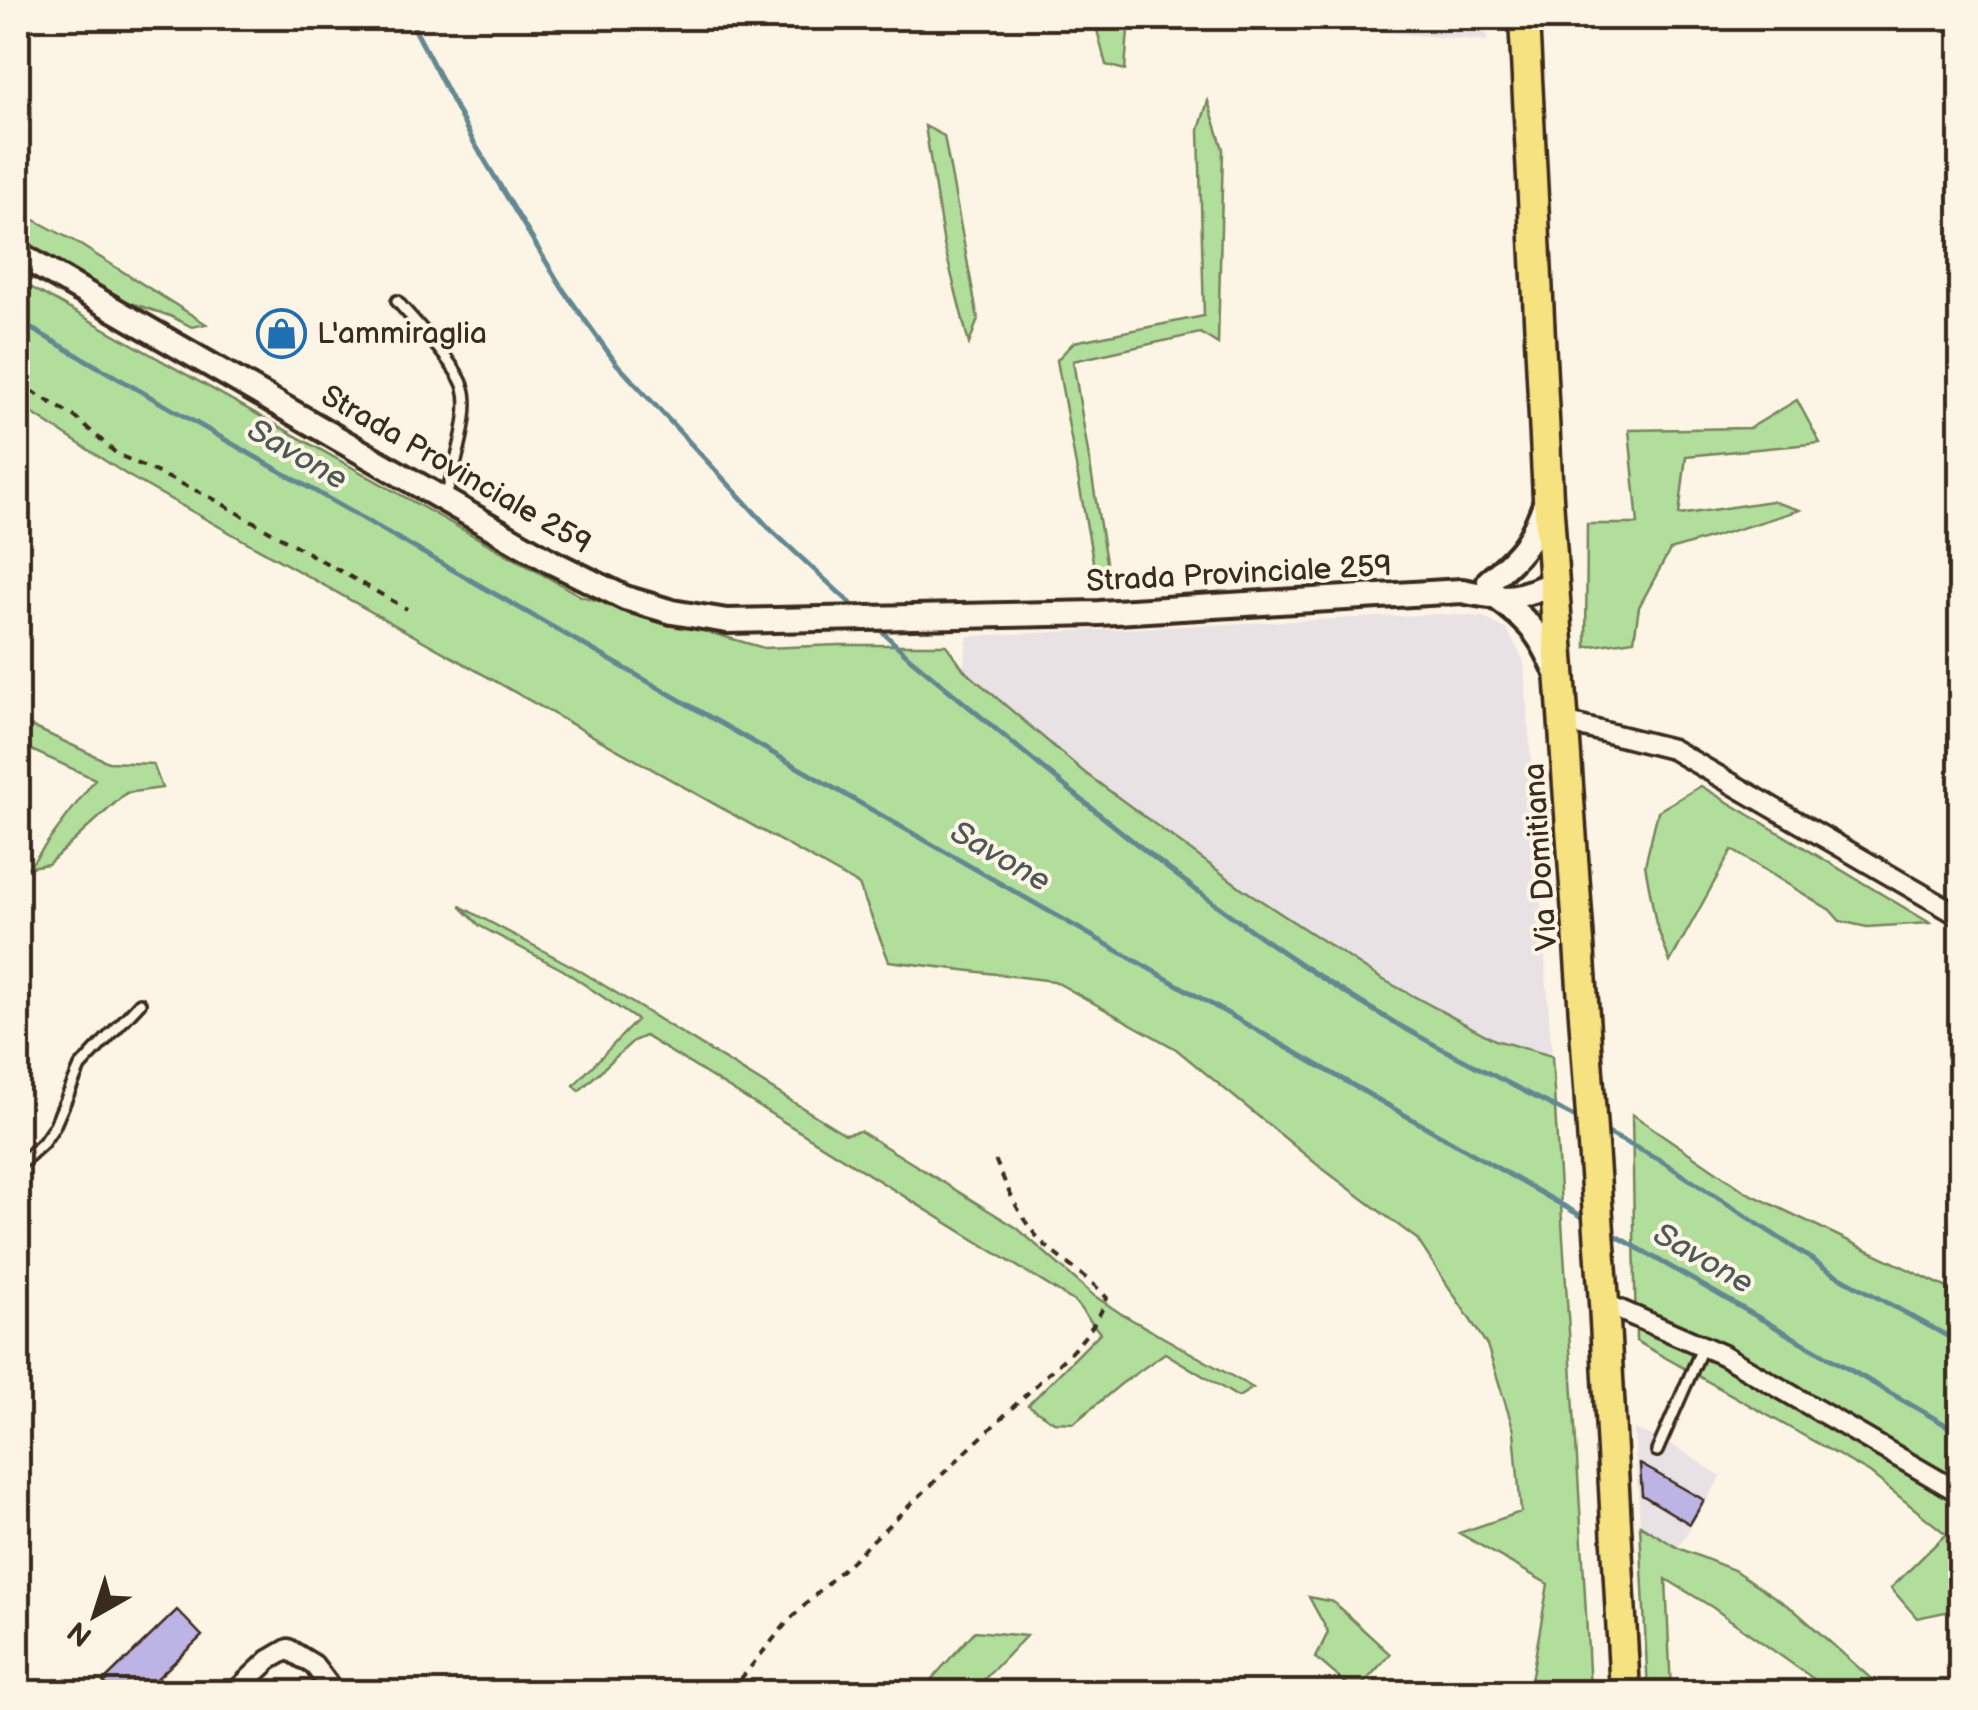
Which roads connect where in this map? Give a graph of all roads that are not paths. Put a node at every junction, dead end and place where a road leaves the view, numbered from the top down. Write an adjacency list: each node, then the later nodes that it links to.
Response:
1 (1524, 18): 4 (main road, Via Domitiana)
2 (18, 254): 5 (street, Strada Provinciale 259)
3 (398, 300): 5 (lane)
4 (1548, 498): 6 (main road, Via Domitiana); 7 (street)
5 (446, 499): 7 (street, Strada Provinciale 259)
6 (1555, 582): 7 (street, Strada Provinciale 259); 8 (main road, Via Domitiana)
7 (1493, 590): 8 (street)
8 (1562, 683): 9 (main road, Via Domitiana)
9 (1564, 722): 10 (street); 13 (main road, Via Domitiana)
10 (1960, 916)
11 (140, 1003): 12 (lane)
12 (18, 1166)
13 (1604, 1293): 14 (street); 19 (main road, Via Domitiana)
14 (1703, 1346): 15 (lane); 16 (street)
15 (1657, 1452)
16 (1960, 1493)
17 (236, 1692): 18 (street)
18 (334, 1692)
19 (1625, 1692)

